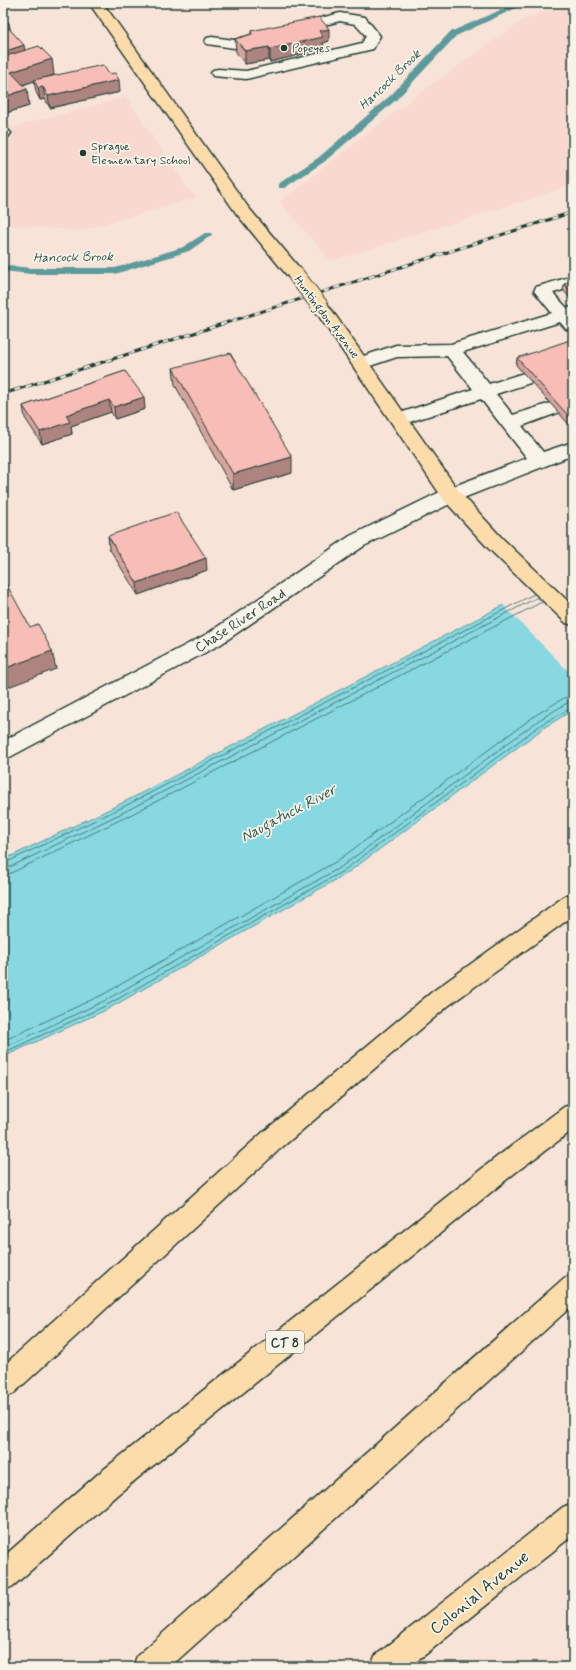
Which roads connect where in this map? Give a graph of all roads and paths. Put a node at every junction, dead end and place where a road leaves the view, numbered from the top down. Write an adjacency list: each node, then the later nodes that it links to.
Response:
1 (96, 3): 7 (main road, Huntingdon Avenue, bridge)
2 (212, 41): 3 (street)
3 (218, 73)
4 (573, 281): 5 (street)
5 (570, 318): 6 (street)
6 (452, 350): 7 (street); 9 (street)
7 (361, 363): 11 (main road, Huntingdon Avenue)
8 (527, 378): 9 (street)
9 (485, 392): 11 (street); 12 (street)
10 (554, 408): 12 (street)
11 (400, 419): 15 (main road, Huntingdon Avenue)
12 (510, 423): 14 (street)
13 (573, 448): 14 (street, Chase River Road)
14 (539, 460): 15 (street, Chase River Road)
15 (451, 495): 16 (main road, Huntingdon Avenue); 17 (street, Chase River Road)
16 (573, 618)
17 (3, 751)
18 (573, 903): 21 (main road)
19 (573, 1115): 23 (main road, CT 8)
20 (573, 1287): 24 (main road)
21 (3, 1384)
22 (573, 1517): 25 (main road, Colonial Avenue)
23 (3, 1576)
24 (148, 1667)
25 (386, 1667)

